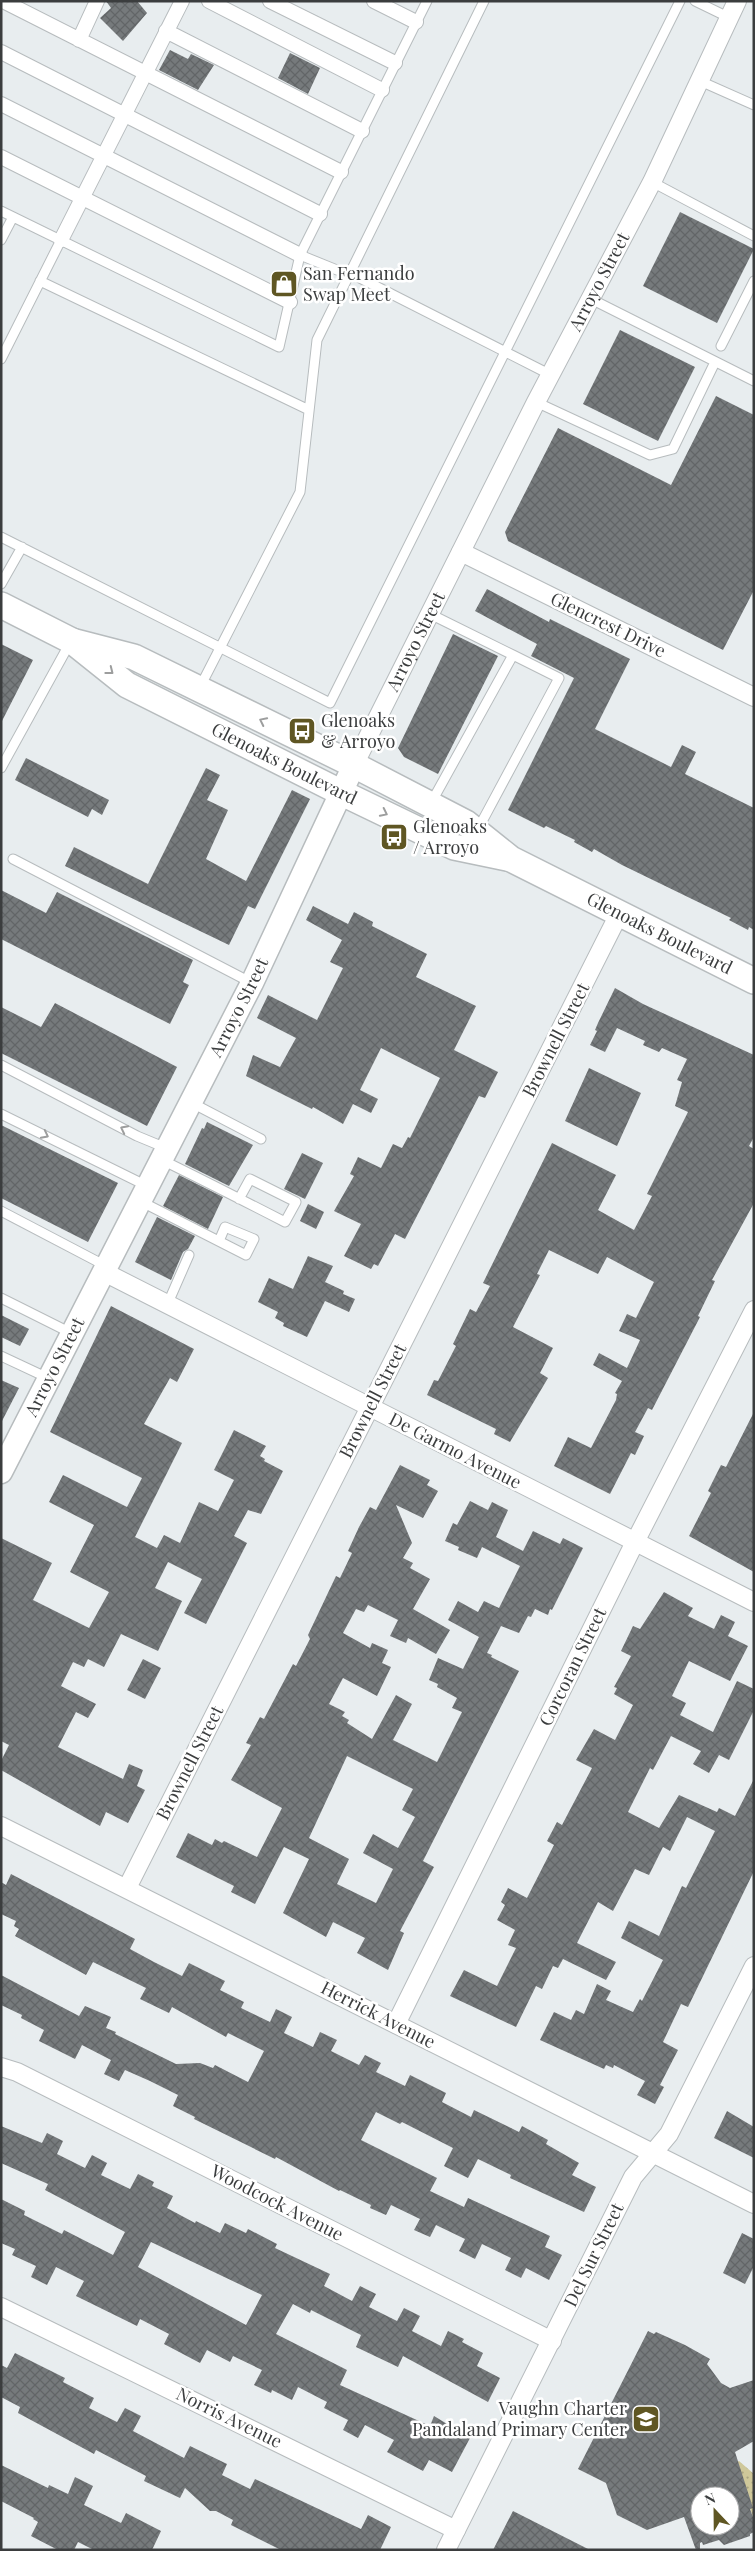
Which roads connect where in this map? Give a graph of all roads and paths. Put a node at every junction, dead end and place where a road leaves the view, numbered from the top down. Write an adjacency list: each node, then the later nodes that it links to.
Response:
1 (3, 1): 15 (street)
2 (97, 1): 15 (street)
3 (182, 1): 14 (street)
4 (209, 1): 20 (street)
5 (270, 1): 17 (street)
6 (374, 1): 13 (street)
7 (427, 1): 13 (lane)
8 (484, 1): 37 (lane)
9 (680, 1): 43 (lane)
10 (695, 1): 12 (lane)
11 (737, 1): 12 (street, Arroyo Street)
12 (730, 18): 19 (street, Arroyo Street)
13 (416, 22): 17 (lane)
14 (166, 31): 18 (street); 24 (street)
15 (79, 40): 18 (street)
16 (1, 52): 23 (street)
17 (395, 63): 20 (lane)
18 (145, 73): 23 (street); 27 (street)
19 (700, 81): 22 (lane); 28 (street, Arroyo Street)
20 (382, 90): 24 (lane)
21 (1, 104): 25 (street)
22 (754, 105)
23 (124, 115): 25 (street); 31 (street)
24 (362, 130): 27 (lane)
25 (104, 156): 29 (street); 36 (street)
26 (1, 157): 29 (street)
27 (341, 172): 31 (lane)
28 (652, 182): 33 (lane); 40 (street, Arroyo Street)
29 (82, 198): 35 (street); 41 (street)
30 (1, 211): 32 (lane)
31 (320, 214): 36 (lane)
32 (13, 217): 34 (lane); 35 (lane)
33 (754, 236)
34 (1, 240)
35 (61, 240): 38 (lane); 41 (lane)
36 (300, 255): 37 (lane); 41 (lane)
37 (350, 273): 43 (lane); 49 (lane)
38 (40, 281): 44 (lane); 49 (lane)
39 (754, 281): 42 (lane)
40 (591, 299): 45 (lane); 46 (street, Arroyo Street)
41 (290, 302)
42 (721, 346)
43 (506, 350): 46 (lane); 57 (lane)
44 (1, 359)
45 (715, 362): 47 (lane); 48 (lane)
46 (550, 375): 48 (street, Arroyo Street)
47 (754, 381)
48 (536, 402): 52 (street, Arroyo Street)
49 (309, 410): 57 (lane)
50 (1, 537): 51 (lane)
51 (22, 547): 53 (lane); 57 (lane)
52 (461, 552): 55 (street, Arroyo Street); 60 (street, Glencrest Drive)
53 (1, 584)
54 (1, 606): 56 (main road, Glenoaks Boulevard)
55 (430, 614): 58 (lane); 61 (street, Arroyo Street)
56 (72, 641): 59 (main road, Glenoaks Boulevard); 62 (lane); 63 (main road, Glenoaks Boulevard, one-way to 63)
57 (220, 648): 59 (lane)
58 (513, 655): 64 (lane); 65 (lane)
59 (199, 689): 61 (main road, Glenoaks Boulevard, one-way to 59)
60 (754, 697)
61 (354, 766): 63 (street, Arroyo Street); 64 (main road, Glenoaks Boulevard)
62 (1, 768)
63 (340, 792): 67 (main road, Glenoaks Boulevard, one-way to 67); 70 (street, Arroyo Street)
64 (430, 805): 65 (main road, Glenoaks Boulevard)
65 (477, 831): 67 (main road, Glenoaks Boulevard)
66 (13, 859): 70 (lane)
67 (511, 859): 68 (main road, Glenoaks Boulevard)
68 (619, 914): 69 (main road, Glenoaks Boulevard); 88 (street, Brownell Street)
69 (754, 982)
70 (252, 983): 72 (street, Arroyo Street)
71 (1, 1066): 75 (lane, one-way to 71)
72 (192, 1103): 74 (lane); 75 (street, Arroyo Street)
73 (1, 1114): 76 (lane, one-way to 76)
74 (261, 1139)
75 (165, 1155): 76 (street, Arroyo Street); 77 (lane)
76 (144, 1194): 79 (lane); 81 (street, Arroyo Street)
77 (240, 1199): 77 (lane)
78 (1, 1211): 81 (lane)
79 (219, 1241)
80 (188, 1255): 83 (lane)
81 (105, 1269): 83 (street, De Garmo Avenue); 85 (street, Arroyo Street)
82 (1, 1298): 85 (lane)
83 (168, 1303): 88 (street, De Garmo Avenue)
84 (754, 1310): 90 (street, Corcoran Street)
85 (71, 1333): 87 (street, Arroyo Street)
86 (1, 1356): 87 (lane)
87 (48, 1378): 89 (street, Arroyo Street)
88 (370, 1408): 90 (street, De Garmo Avenue); 93 (street, Brownell Street)
89 (1, 1472)
90 (635, 1542): 91 (street, De Garmo Avenue); 95 (street, Corcoran Street)
91 (754, 1602)
92 (1, 1826): 93 (street, Herrick Avenue)
93 (127, 1888): 95 (street, Herrick Avenue)
94 (754, 1966): 97 (street, Del Sur Street)
95 (396, 2024): 97 (street, Herrick Avenue)
96 (1, 2067): 100 (street, Woodcock Avenue)
97 (652, 2153): 98 (street, Herrick Avenue); 100 (street, Del Sur Street)
98 (754, 2204)
99 (1, 2307): 101 (street, Norris Avenue)
100 (552, 2341): 101 (street, Del Sur Street)
101 (456, 2530): 102 (street, Del Sur Street)
102 (446, 2550)

